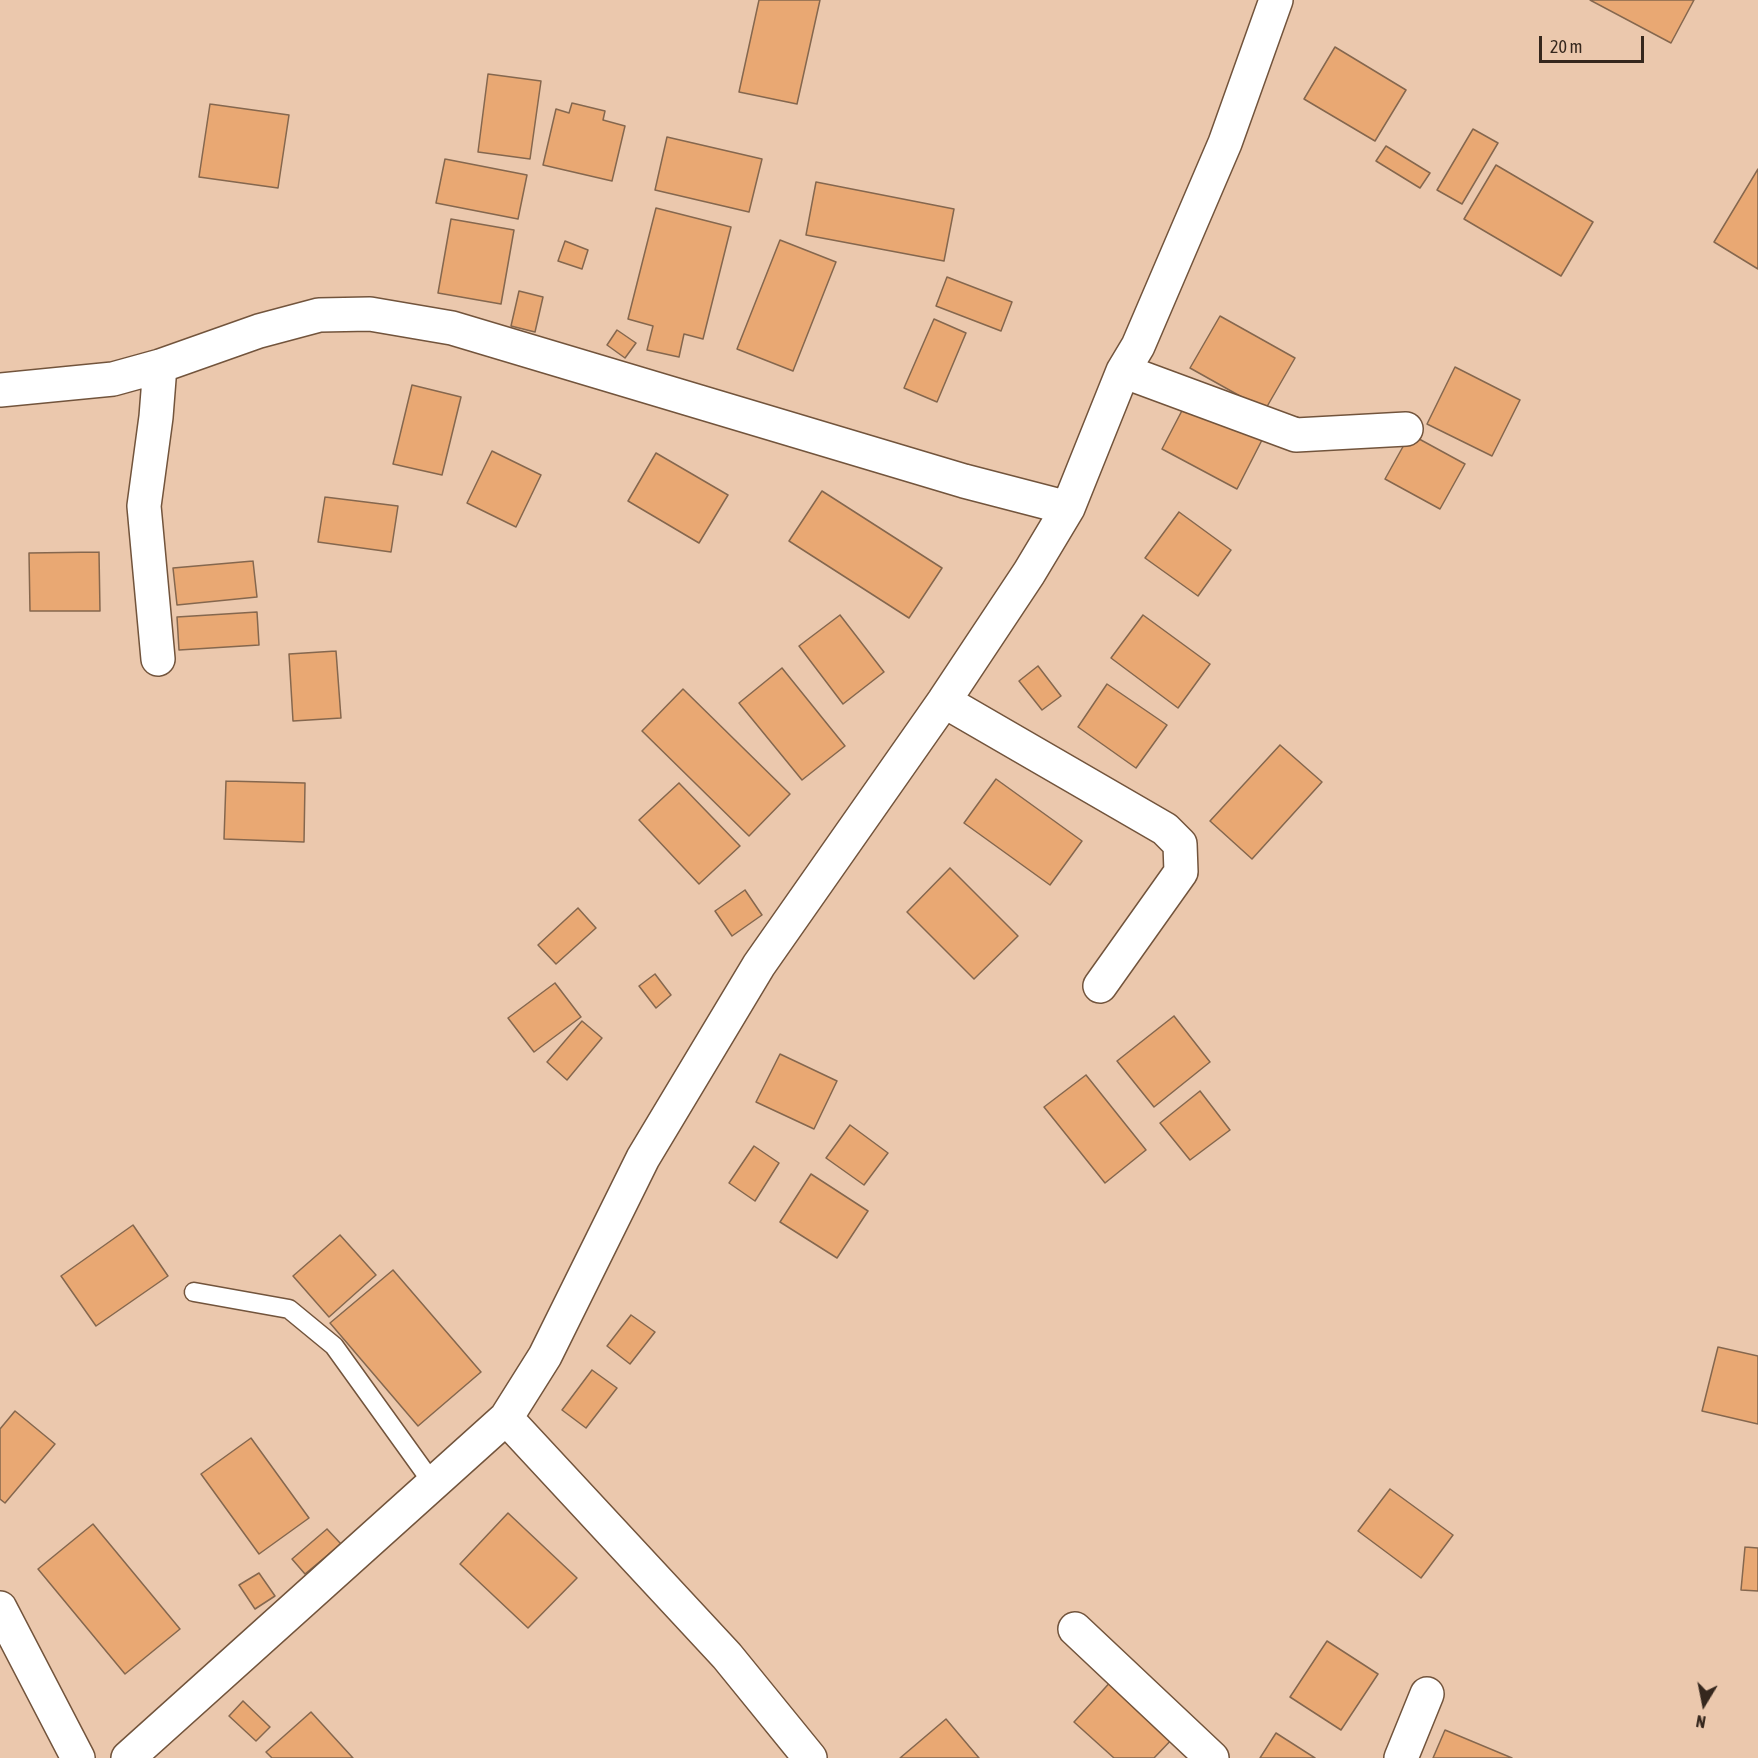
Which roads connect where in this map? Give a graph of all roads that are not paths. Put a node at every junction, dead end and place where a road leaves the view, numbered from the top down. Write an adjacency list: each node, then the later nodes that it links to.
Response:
1 (1276, 0): 3 (street)
2 (160, 366): 4 (street); 6 (street); 7 (street)
3 (1123, 371): 5 (street); 6 (street)
4 (0, 390)
5 (1406, 429)
6 (1068, 508): 8 (street)
7 (158, 659)
8 (944, 701): 9 (street); 11 (street)
9 (1100, 986)
10 (194, 1292): 12 (lane)
11 (506, 1418): 12 (street); 18 (street)
12 (434, 1485): 17 (street)
13 (0, 1608): 16 (street)
14 (1075, 1629): 19 (street)
15 (1427, 1694): 20 (street)
16 (78, 1758)
17 (128, 1758)
18 (810, 1758)
19 (1212, 1758)
20 (1401, 1758)

